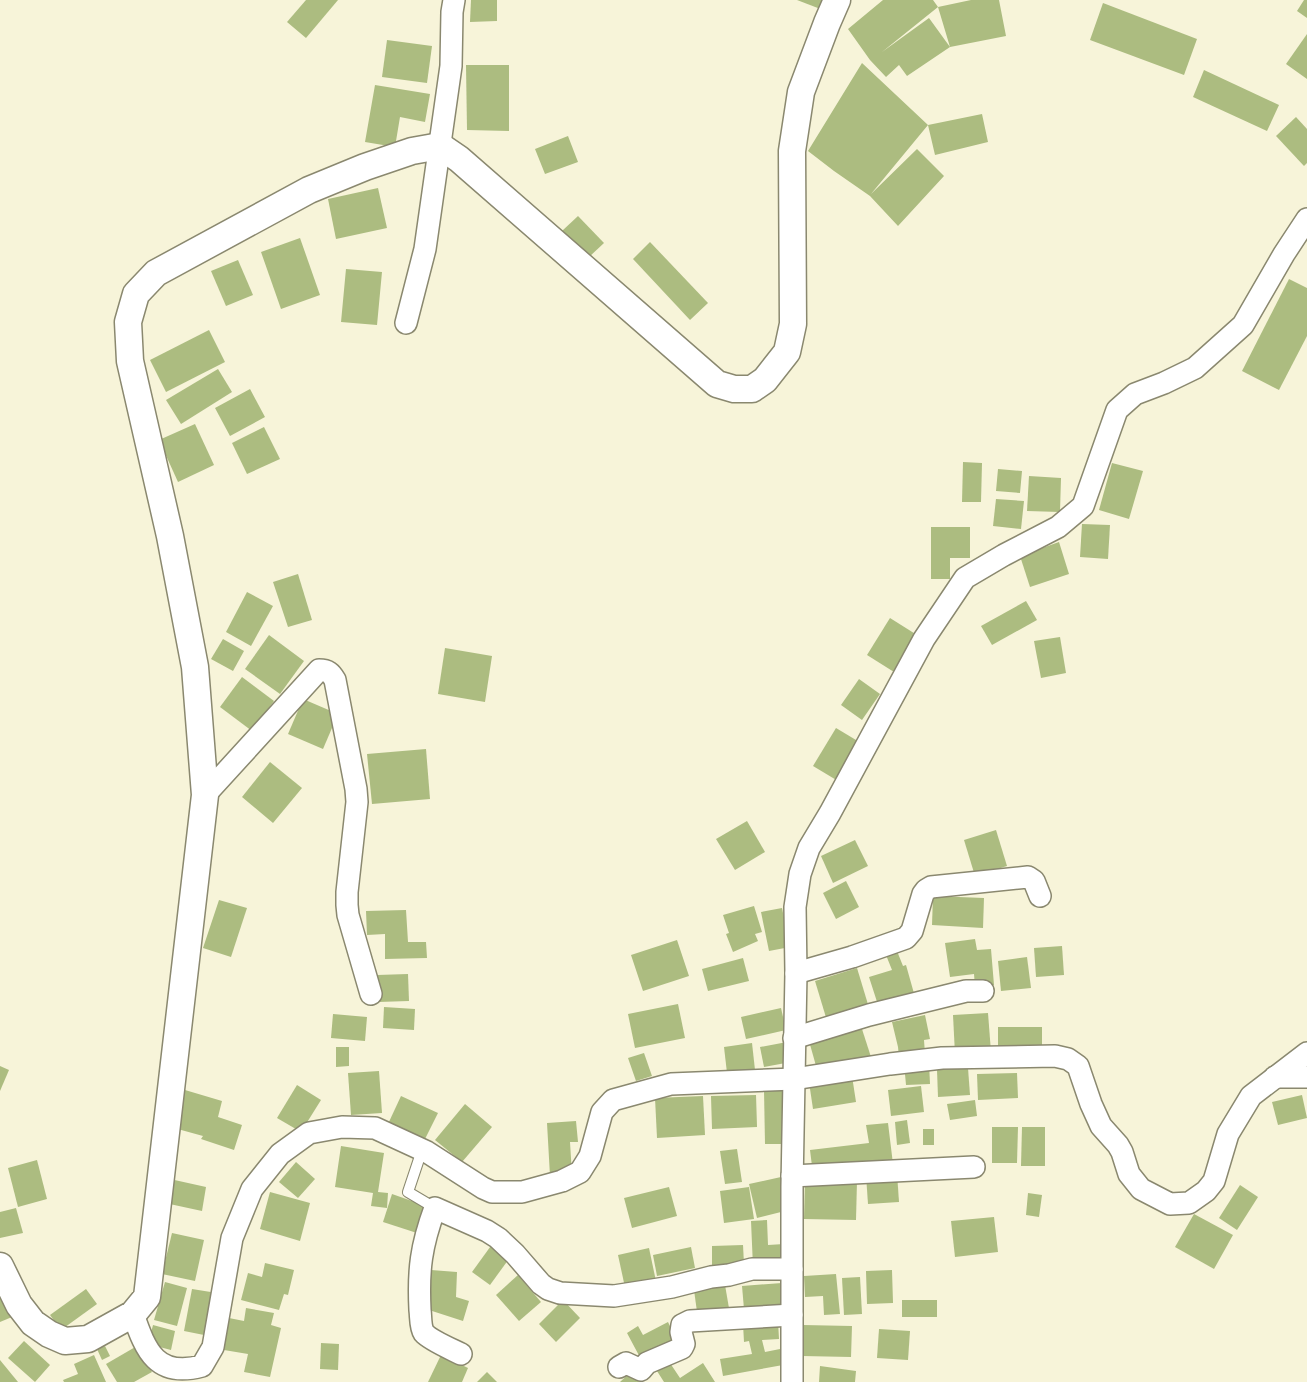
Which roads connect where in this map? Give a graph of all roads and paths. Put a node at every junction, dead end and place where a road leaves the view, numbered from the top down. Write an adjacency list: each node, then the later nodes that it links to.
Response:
1 (454, 0): 3 (street)
2 (837, 0): 3 (street)
3 (440, 146): 5 (street); 6 (street)
4 (1307, 219): 8 (street)
5 (406, 323)
6 (205, 795): 10 (street); 22 (street)
7 (1040, 896): 8 (street)
8 (796, 972): 11 (street)
9 (983, 991): 11 (street)
10 (371, 994)
11 (794, 1038): 15 (street)
12 (1307, 1053): 13 (street)
13 (1275, 1077): 14 (street); 15 (street)
14 (1307, 1077)
15 (794, 1079): 16 (street); 18 (street)
16 (422, 1150): 19 (lane); 22 (street)
17 (974, 1167): 18 (street)
18 (792, 1176): 21 (street)
19 (435, 1208): 21 (street); 24 (street)
20 (0, 1266): 22 (street)
21 (792, 1269): 23 (street)
22 (133, 1314)
23 (792, 1315): 25 (street); 26 (street)
24 (461, 1354)
25 (619, 1367)
26 (792, 1382)

